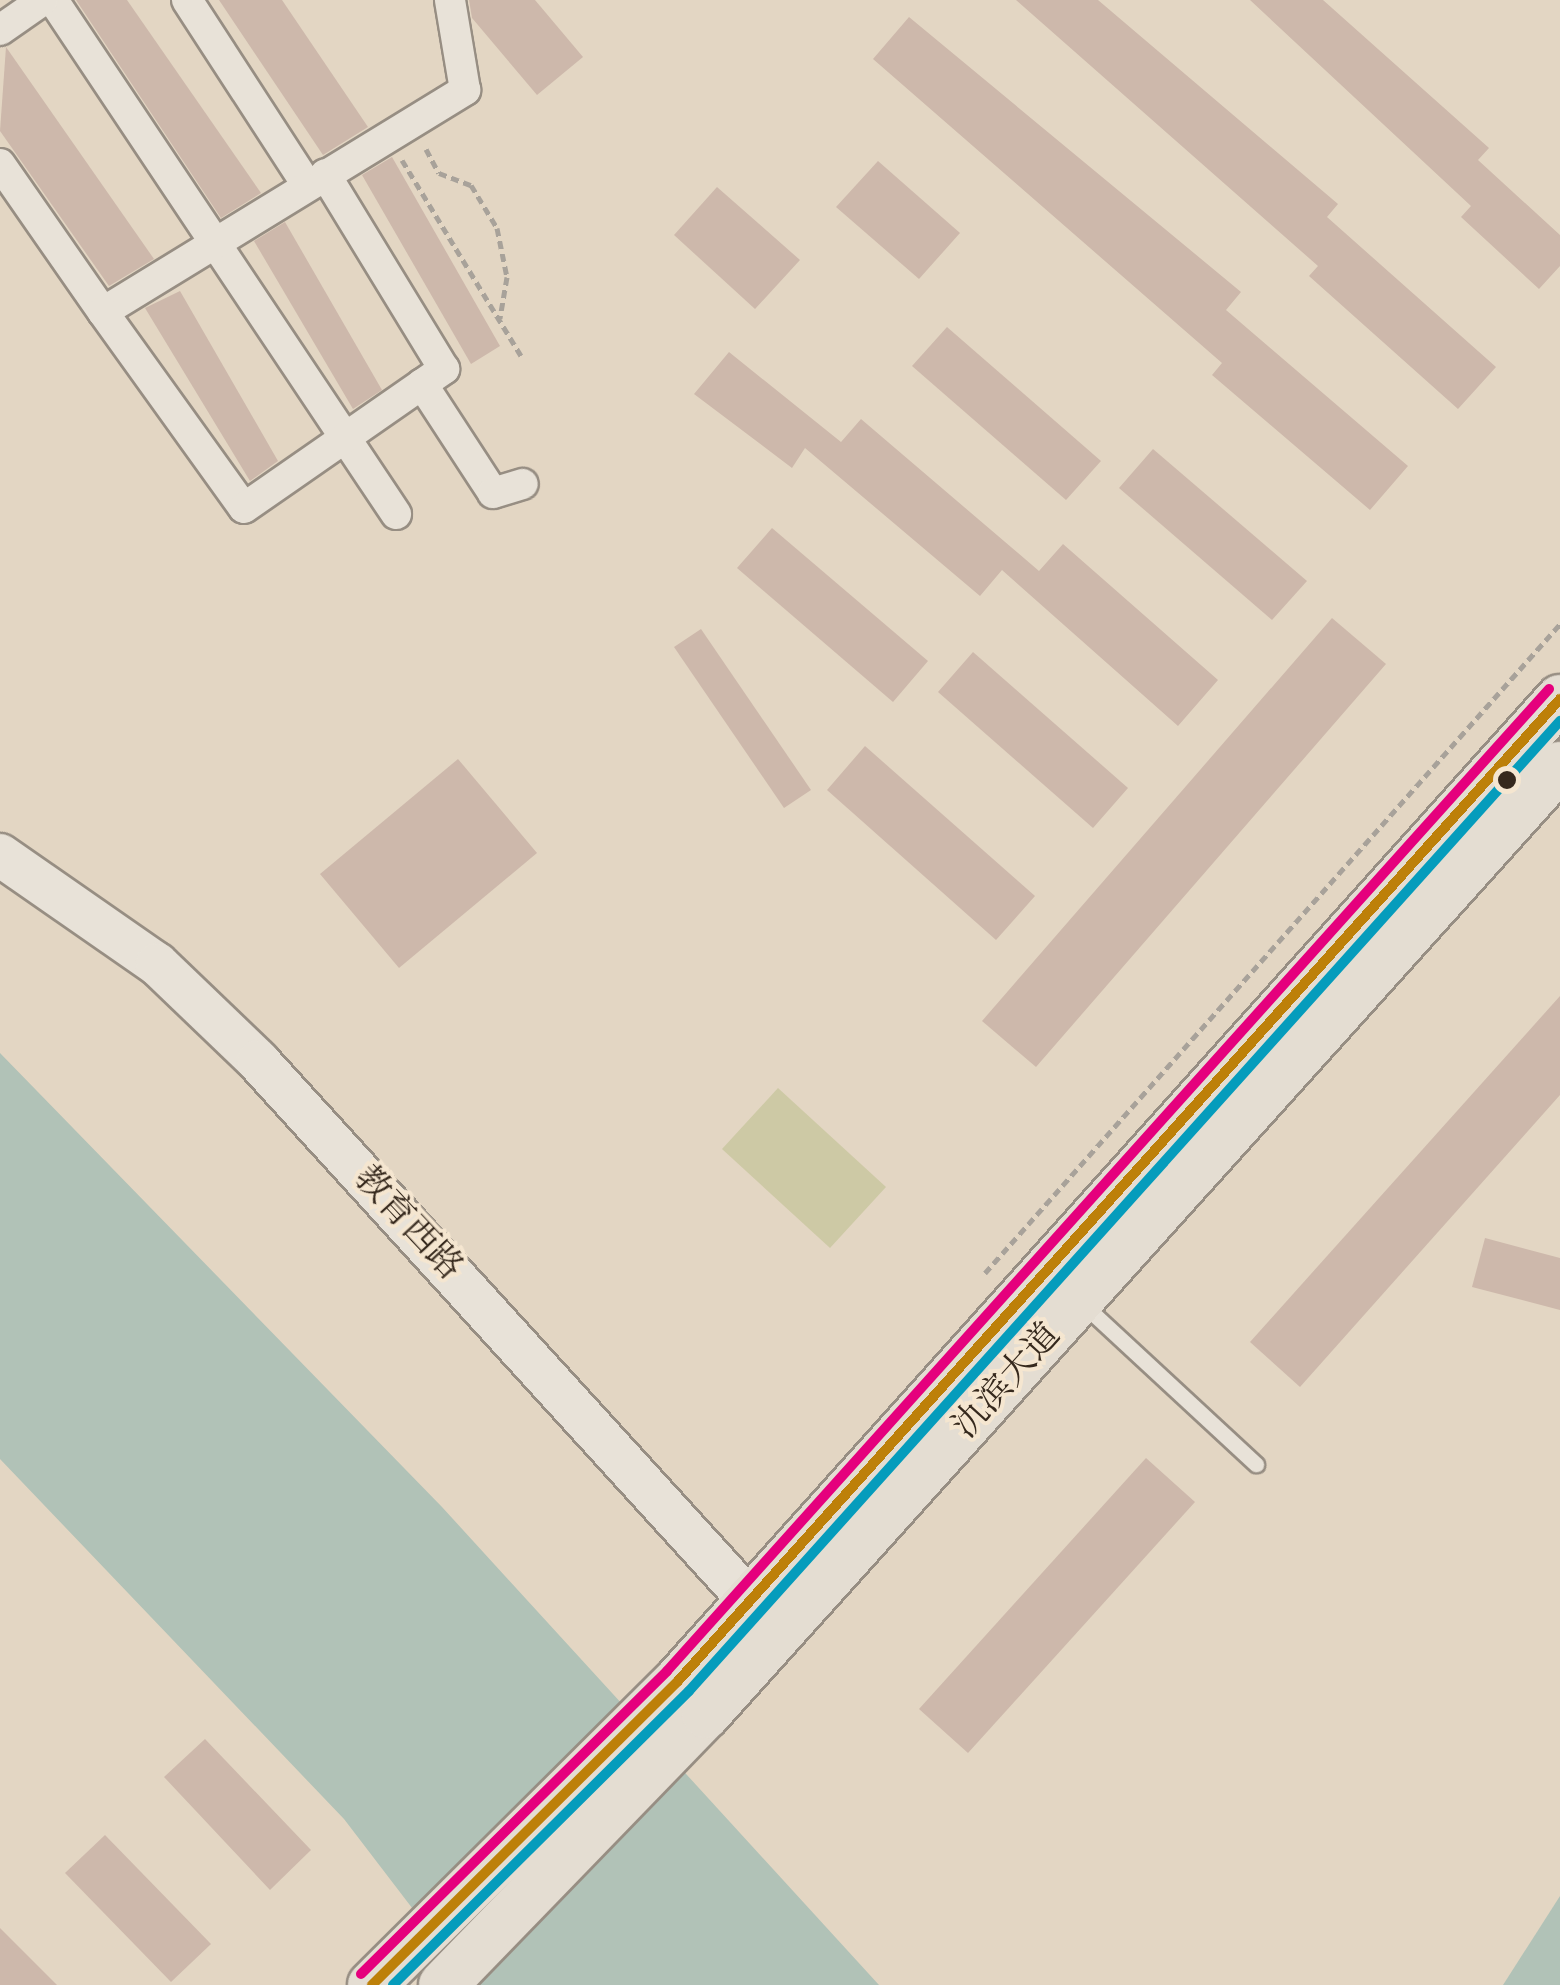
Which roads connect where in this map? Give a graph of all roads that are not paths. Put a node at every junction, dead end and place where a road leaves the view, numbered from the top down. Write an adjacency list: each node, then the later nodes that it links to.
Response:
1 (42, 0): 5 (street)
2 (53, 0): 8 (street)
3 (186, 0): 7 (street)
4 (450, 0): 7 (street)
5 (0, 30)
6 (0, 164): 9 (street)
7 (316, 179): 8 (street); 10 (street)
8 (214, 241): 9 (street); 11 (street)
9 (103, 312): 11 (street)
10 (422, 384): 11 (street); 12 (street)
11 (344, 436): 13 (street)
12 (523, 484)
13 (396, 514)
14 (1560, 699): 17 (main road, 氿滨大道)
15 (1560, 766): 17 (main road, 氿滨大道)
16 (0, 855): 19 (street, 教育西路)
17 (1064, 1286): 18 (lane); 19 (main road, 氿滨大道)
18 (1256, 1464)
19 (764, 1616): 20 (main road, 氿滨大道)
20 (692, 1698): 21 (main road, 氿滨大道); 22 (main road, 氿滨大道)
21 (387, 1970)
22 (444, 1985)

